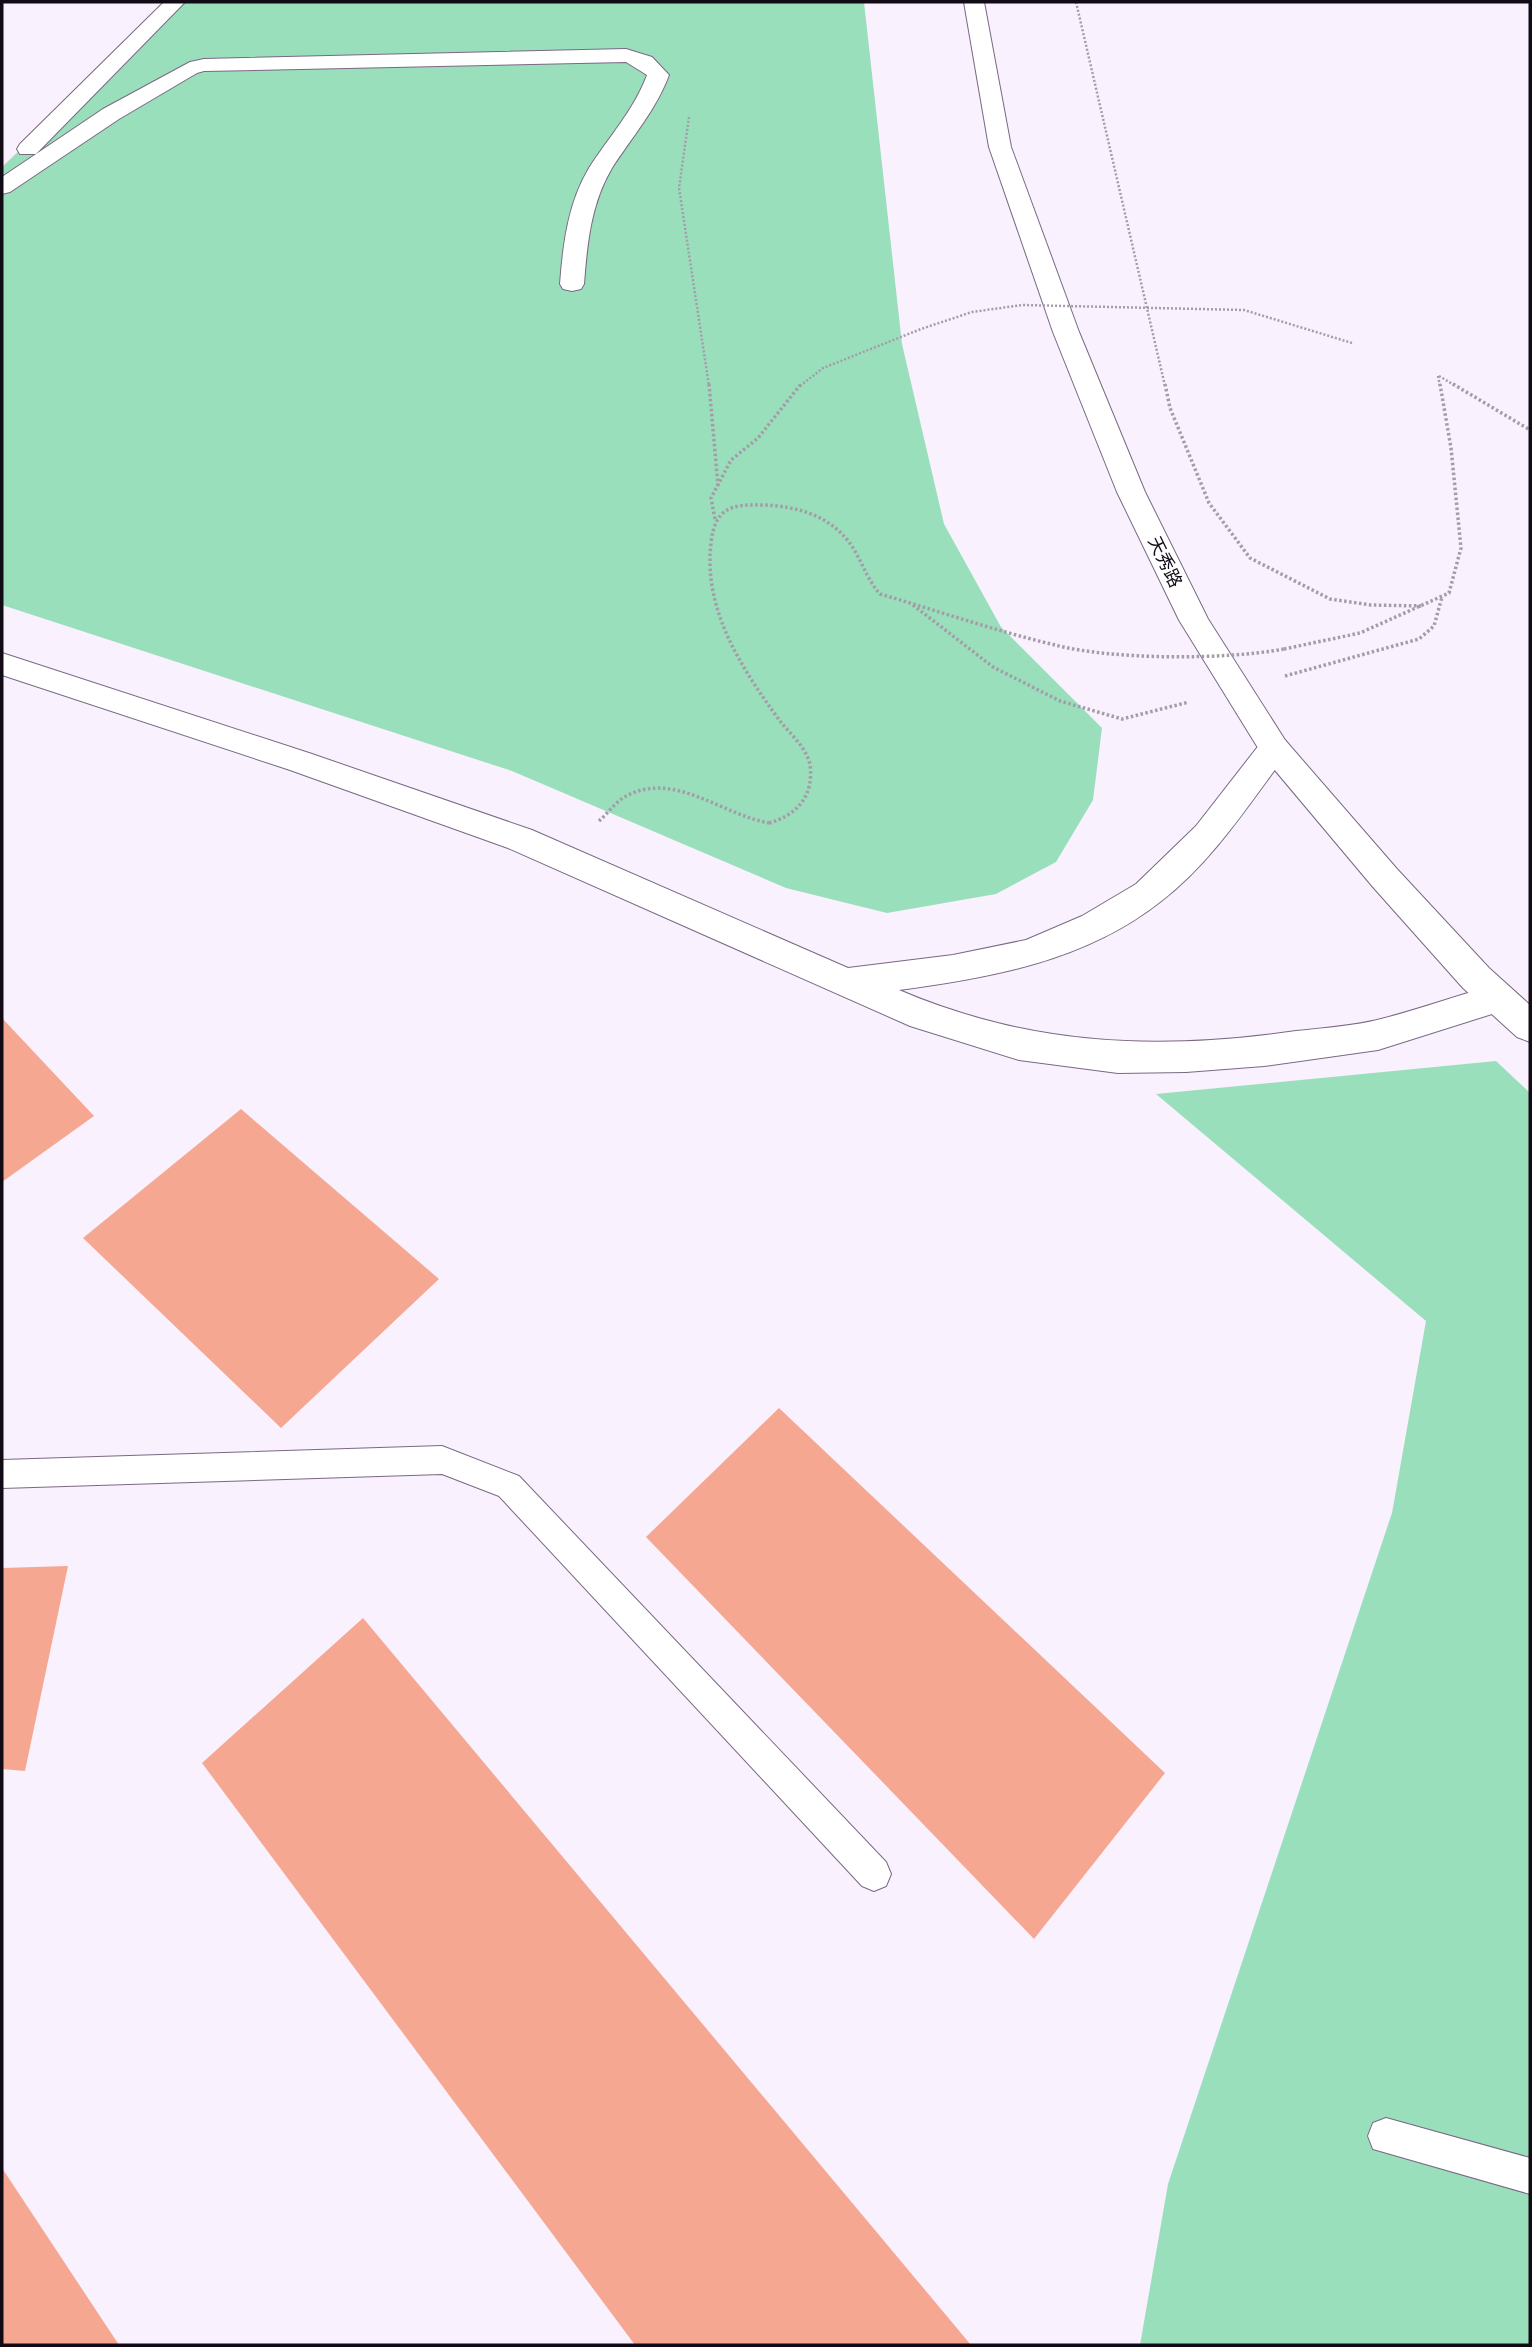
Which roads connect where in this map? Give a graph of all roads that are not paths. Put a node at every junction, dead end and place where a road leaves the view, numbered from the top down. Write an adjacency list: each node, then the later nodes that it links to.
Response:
1 (175, 2): 3 (street)
2 (974, 2): 7 (street, 天秀路)
3 (2, 174)
4 (2, 187): 5 (street)
5 (572, 284)
6 (2, 664): 8 (street)
7 (1274, 748): 8 (street); 9 (street, 天秀路)
8 (846, 982): 9 (street)
9 (1499, 998): 10 (street, 天秀路)
10 (1530, 1027)
11 (2, 1474): 12 (lane)
12 (874, 1874)
13 (1386, 2136): 14 (lane)
14 (1530, 2176)

